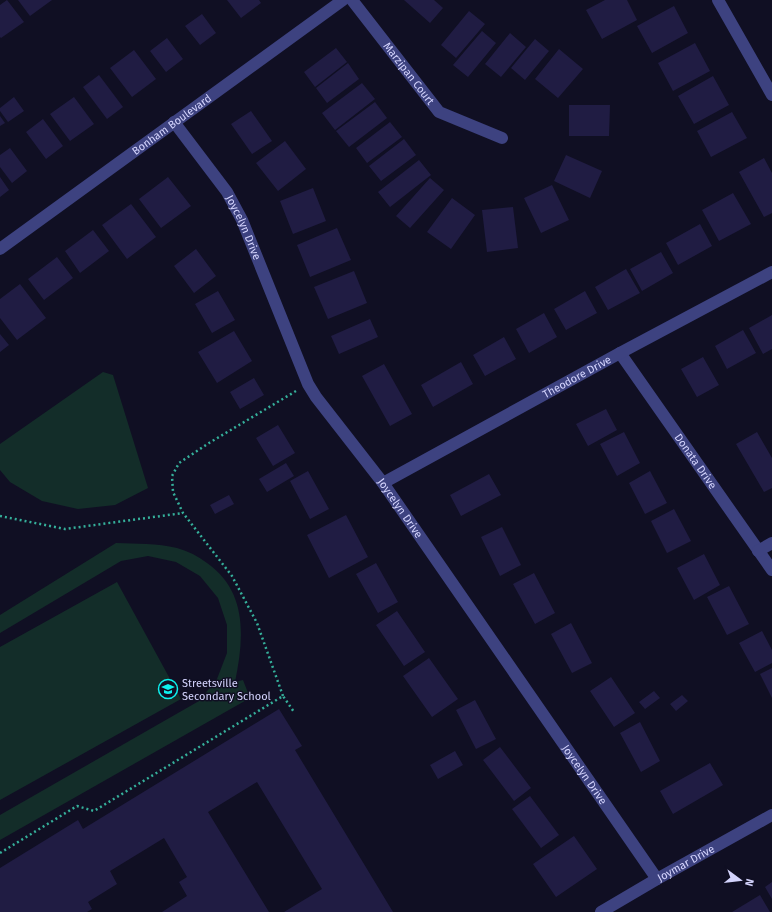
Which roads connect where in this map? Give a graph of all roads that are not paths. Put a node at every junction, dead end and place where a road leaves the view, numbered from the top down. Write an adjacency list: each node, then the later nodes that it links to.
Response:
1 (343, 0): 5 (street, Bonham Boulevard)
2 (352, 0): 6 (street, Marzipan Court)
3 (718, 0): 4 (street)
4 (772, 95)
5 (174, 122): 7 (street, Bonham Boulevard); 10 (street, Joycelyn Drive)
6 (502, 138)
7 (0, 249)
8 (772, 272): 9 (street, Theodore Drive)
9 (620, 353): 10 (street, Theodore Drive); 12 (street, Donata Drive)
10 (383, 483): 15 (street, Joycelyn Drive)
11 (772, 543): 12 (street)
12 (758, 551): 13 (street, Donata Drive)
13 (772, 570)
14 (772, 815): 15 (street, Joymar Drive)
15 (657, 878): 16 (street, Joymar Drive)
16 (601, 912)

